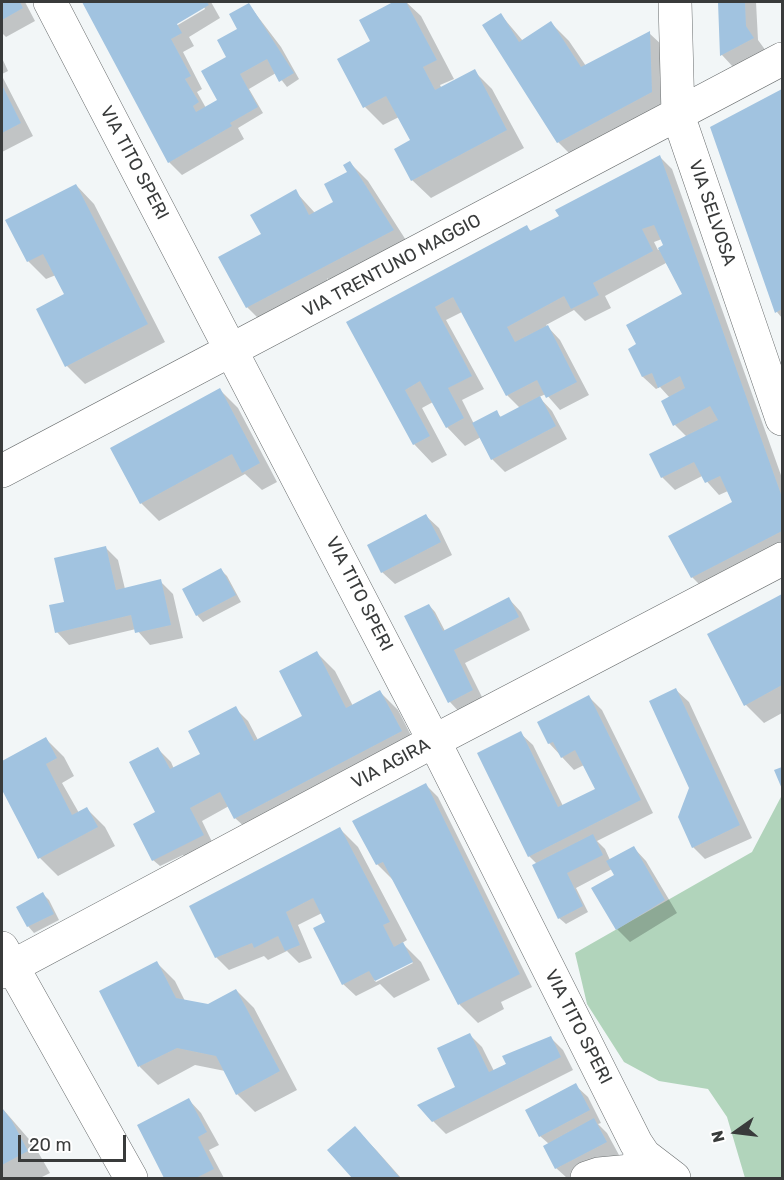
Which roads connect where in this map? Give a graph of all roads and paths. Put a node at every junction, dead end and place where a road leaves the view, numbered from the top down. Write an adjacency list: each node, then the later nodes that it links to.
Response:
1 (50, 2): 5 (street, VIA TITO SPERI)
2 (675, 2): 4 (street, VIA SELVOSA)
3 (783, 58): 4 (street, VIA TRENTUNO MAGGIO)
4 (678, 115): 5 (street, VIA TRENTUNO MAGGIO); 6 (street, VIA SELVOSA)
5 (233, 350): 7 (street, VIA TRENTUNO MAGGIO); 9 (street, VIA TITO SPERI)
6 (783, 419)
7 (2, 471)
8 (783, 559): 9 (street, VIA AGIRA)
9 (434, 741): 10 (street, VIA AGIRA); 11 (street, VIA TITO SPERI)
10 (5, 962): 12 (street)
11 (636, 1168): 13 (street); 14 (street, VIA TITO SPERI)
12 (131, 1179)
13 (587, 1179)
14 (674, 1179)

